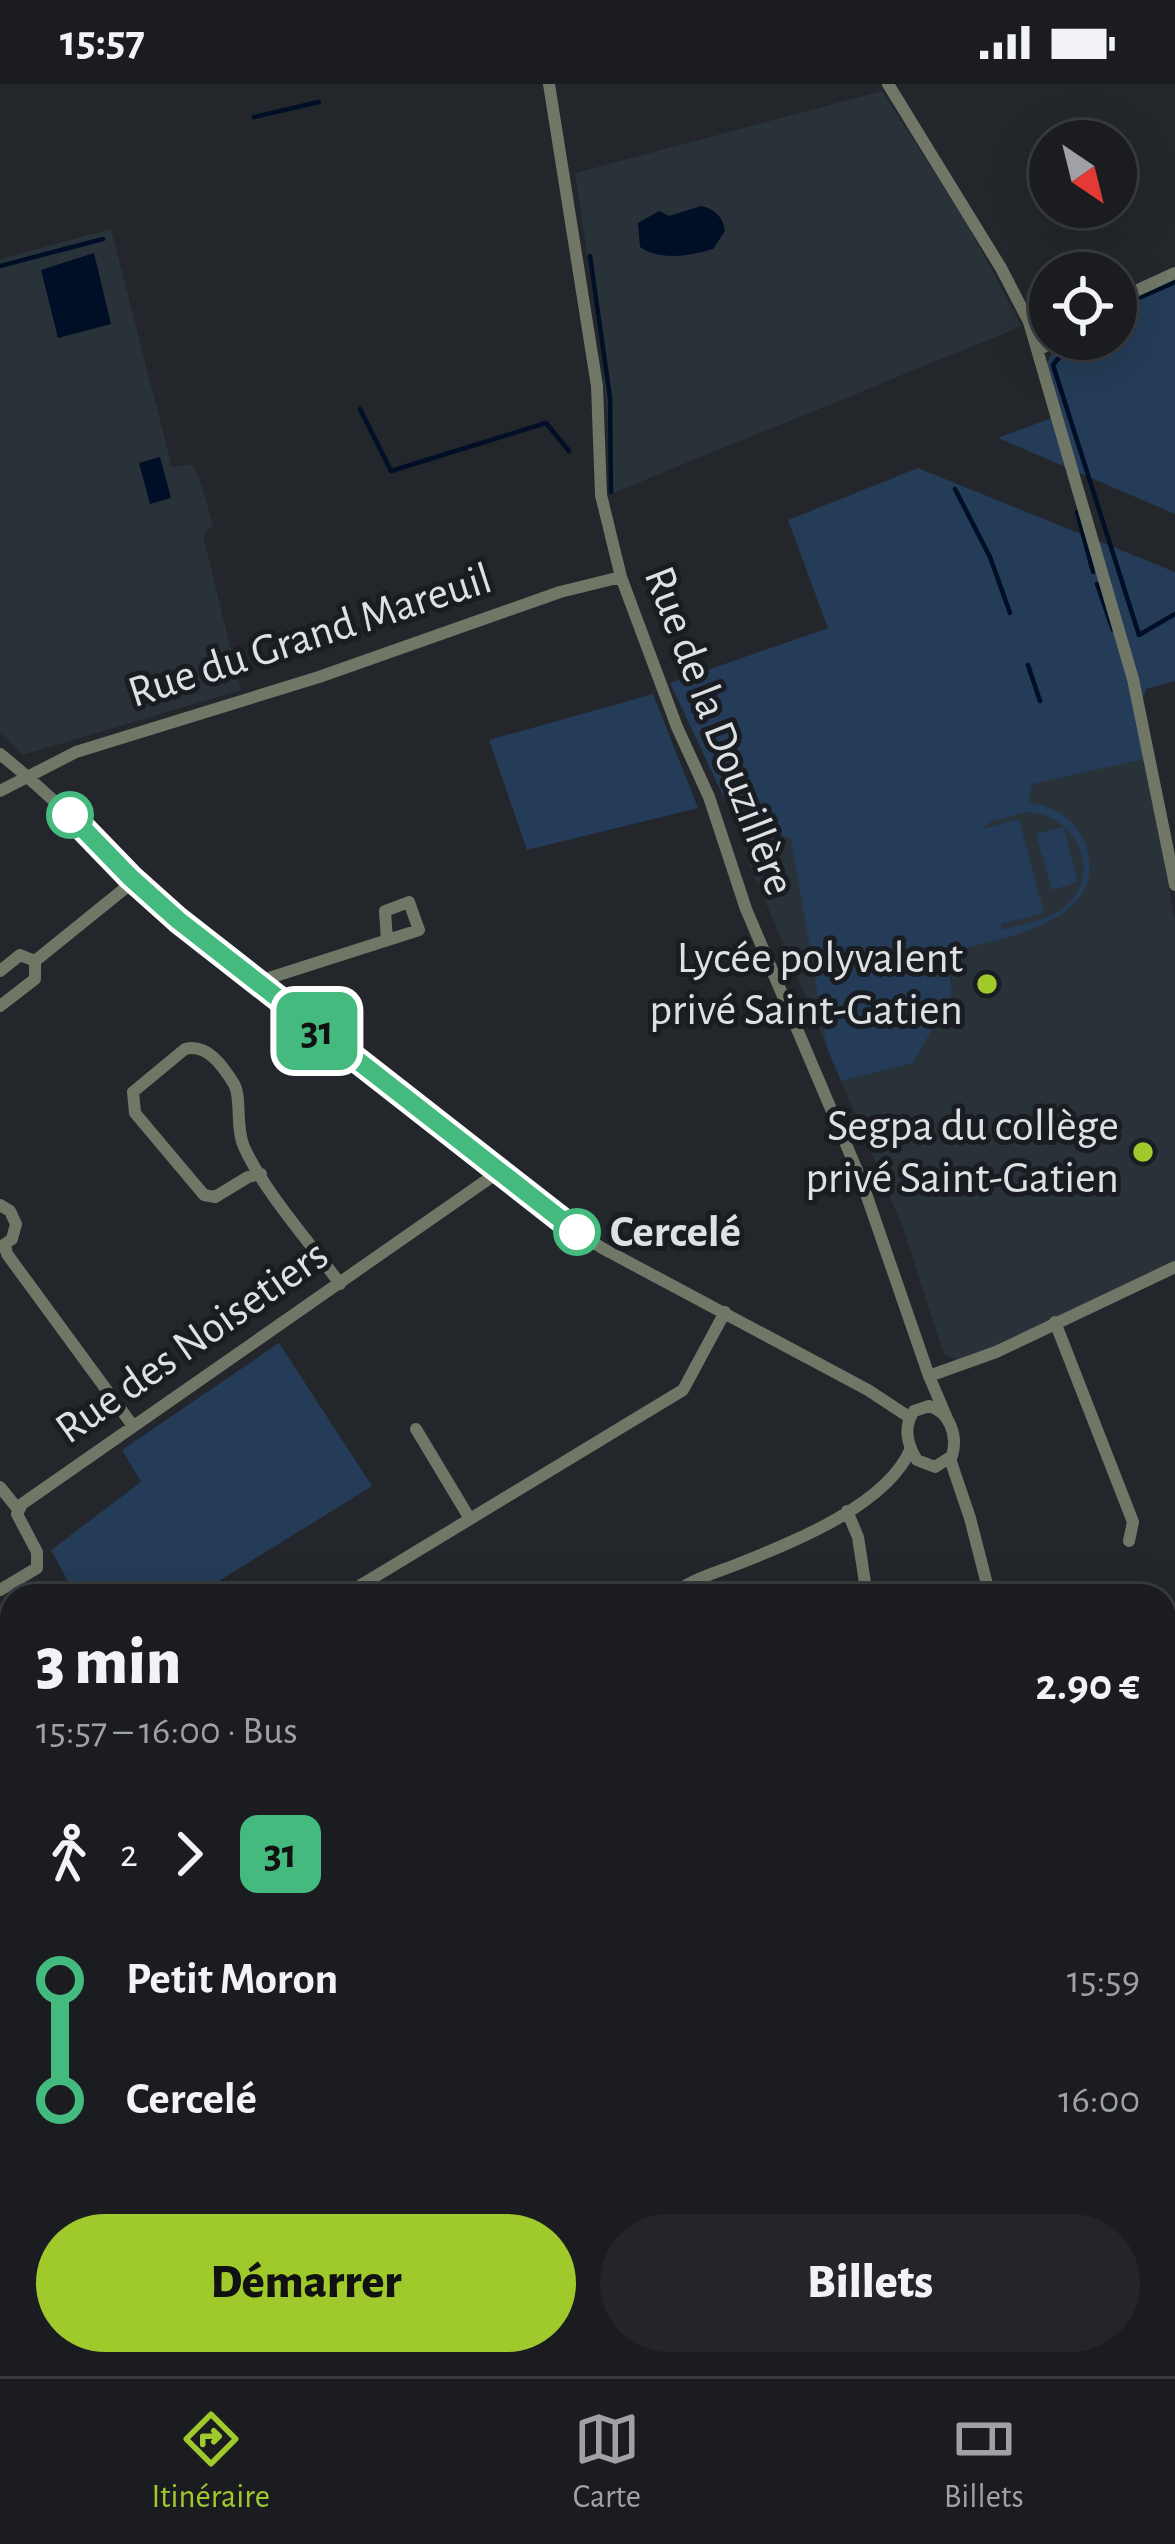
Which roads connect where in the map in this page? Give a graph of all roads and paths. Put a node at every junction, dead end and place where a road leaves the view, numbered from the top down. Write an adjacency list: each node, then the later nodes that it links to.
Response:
1 (549, 84): 7 (street, Rue de la Douzillère)
2 (888, 84): 5 (street)
3 (1175, 273): 4 (street)
4 (1137, 290)
5 (1029, 322)
6 (1041, 360): 12 (street)
7 (621, 577): 9 (street, Rue du Grand Mareuil); 26 (street, Rue de la Douzillère)
8 (0, 754): 9 (street)
9 (26, 775): 10 (street, Rue du Grand Mareuil); 11 (street)
10 (0, 791)
11 (134, 881): 14 (street); 16 (street)
12 (1175, 885)
13 (387, 940): 16 (street)
14 (34, 961): 15 (street); 17 (street)
15 (0, 971)
16 (258, 985): 18 (street)
17 (0, 1006)
18 (497, 1173): 23 (street, Rue des Noisetiers); 24 (street)
19 (261, 1174): 19 (street); 23 (street)
20 (0, 1205): 21 (street)
21 (3, 1246): 30 (street)
22 (1175, 1267): 25 (street)
23 (340, 1284): 30 (street, Rue des Noisetiers)
24 (725, 1312): 28 (street); 40 (street)
25 (1055, 1322): 26 (street); 41 (street)
26 (929, 1376): 27 (street, Rue de la Douzillère); 29 (street, Rue de la Douzillère)
27 (929, 1406): 28 (street); 29 (street)
28 (909, 1418): 32 (street)
29 (949, 1423): 33 (street)
30 (133, 1426): 38 (street, Rue des Noisetiers)
31 (416, 1429): 40 (street)
32 (911, 1448): 34 (street); 35 (street)
33 (950, 1459): 34 (street); 37 (street)
34 (927, 1466): 35 (street); 37 (street)
35 (892, 1477): 39 (street)
36 (0, 1487): 38 (street)
37 (961, 1492): 46 (street)
38 (17, 1508): 42 (street)
39 (847, 1510): 44 (street); 45 (street)
40 (470, 1519): 43 (street)
41 (1129, 1541)
42 (11, 1584)
43 (363, 1584)
44 (688, 1584)
45 (865, 1584)
46 (987, 1584)

